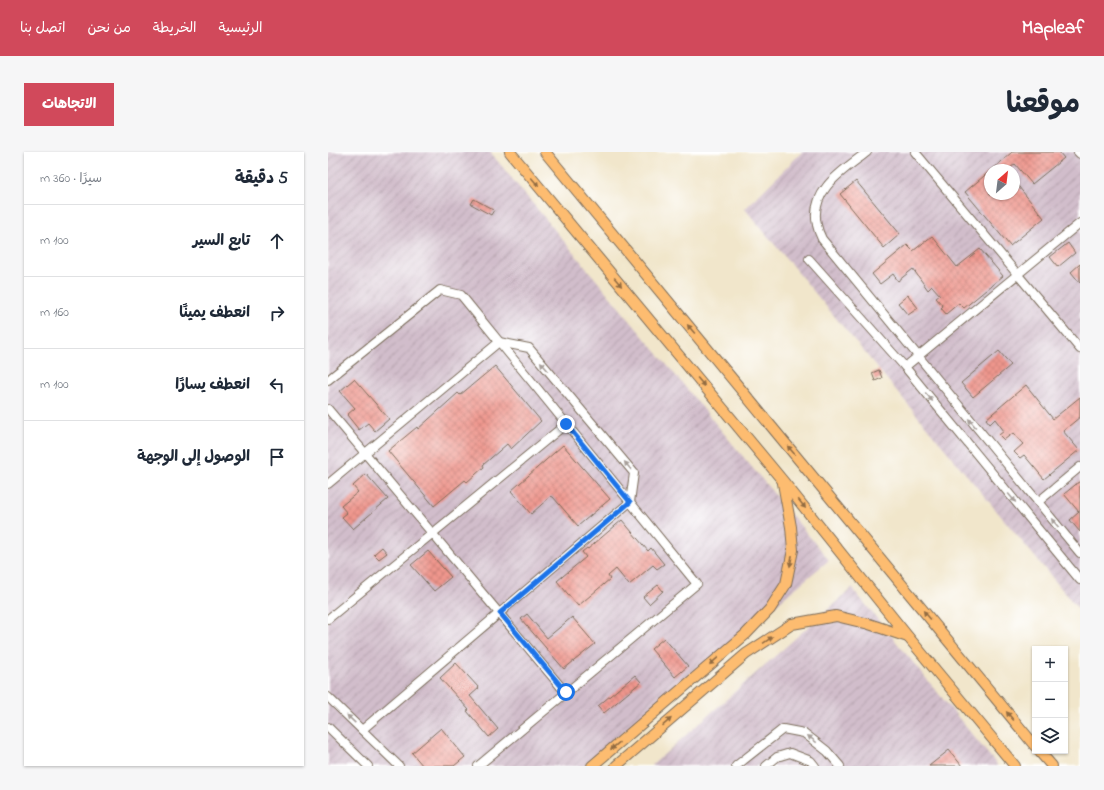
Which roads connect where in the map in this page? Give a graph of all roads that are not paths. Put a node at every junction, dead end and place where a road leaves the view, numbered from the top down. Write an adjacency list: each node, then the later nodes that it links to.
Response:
1 (510, 152): 19 (main road, one-way to 19)
2 (545, 152): 33 (main road, one-way to 2)
3 (867, 152): 12 (street)
4 (915, 152): 9 (street)
5 (1078, 152): 6 (street)
6 (1080, 154)
7 (1080, 223): 9 (street)
8 (809, 259): 13 (street)
9 (1018, 274): 11 (street); 12 (street)
10 (499, 342): 14 (street); 16 (street); 17 (street); 21 (street, one-way to 10)
11 (1080, 349)
12 (917, 357): 13 (street); 22 (street, one-way to 12)
13 (905, 367): 25 (street, one-way to 25)
14 (328, 380)
15 (328, 408): 17 (street)
16 (566, 424): 21 (street); 23 (street)
17 (365, 453): 20 (street); 23 (street)
18 (1080, 467): 22 (street)
19 (783, 481): 28 (main road, one-way to 28); 35 (main road, one-way to 35)
20 (328, 484)
21 (630, 502): 26 (street); 29 (street)
22 (1038, 502): 24 (street, one-way to 22)
23 (432, 533): 26 (street); 27 (street)
24 (1080, 553)
25 (1080, 580)
26 (500, 613): 29 (street); 32 (street)
27 (328, 619)
28 (909, 638): 39 (main road, one-way to 28); 44 (main road)
29 (566, 692): 38 (street)
30 (328, 697): 32 (street, one-way to 30)
31 (328, 727): 36 (street)
32 (362, 730): 37 (street)
33 (1032, 742)
34 (1042, 754): 45 (main road)
35 (598, 764)
36 (368, 766)
37 (399, 766)
38 (478, 766)
39 (616, 766)
40 (736, 766): 43 (street, one-way to 40)
41 (766, 766): 42 (street)
42 (815, 766)
43 (840, 766)
44 (1015, 766)
45 (1052, 766)

